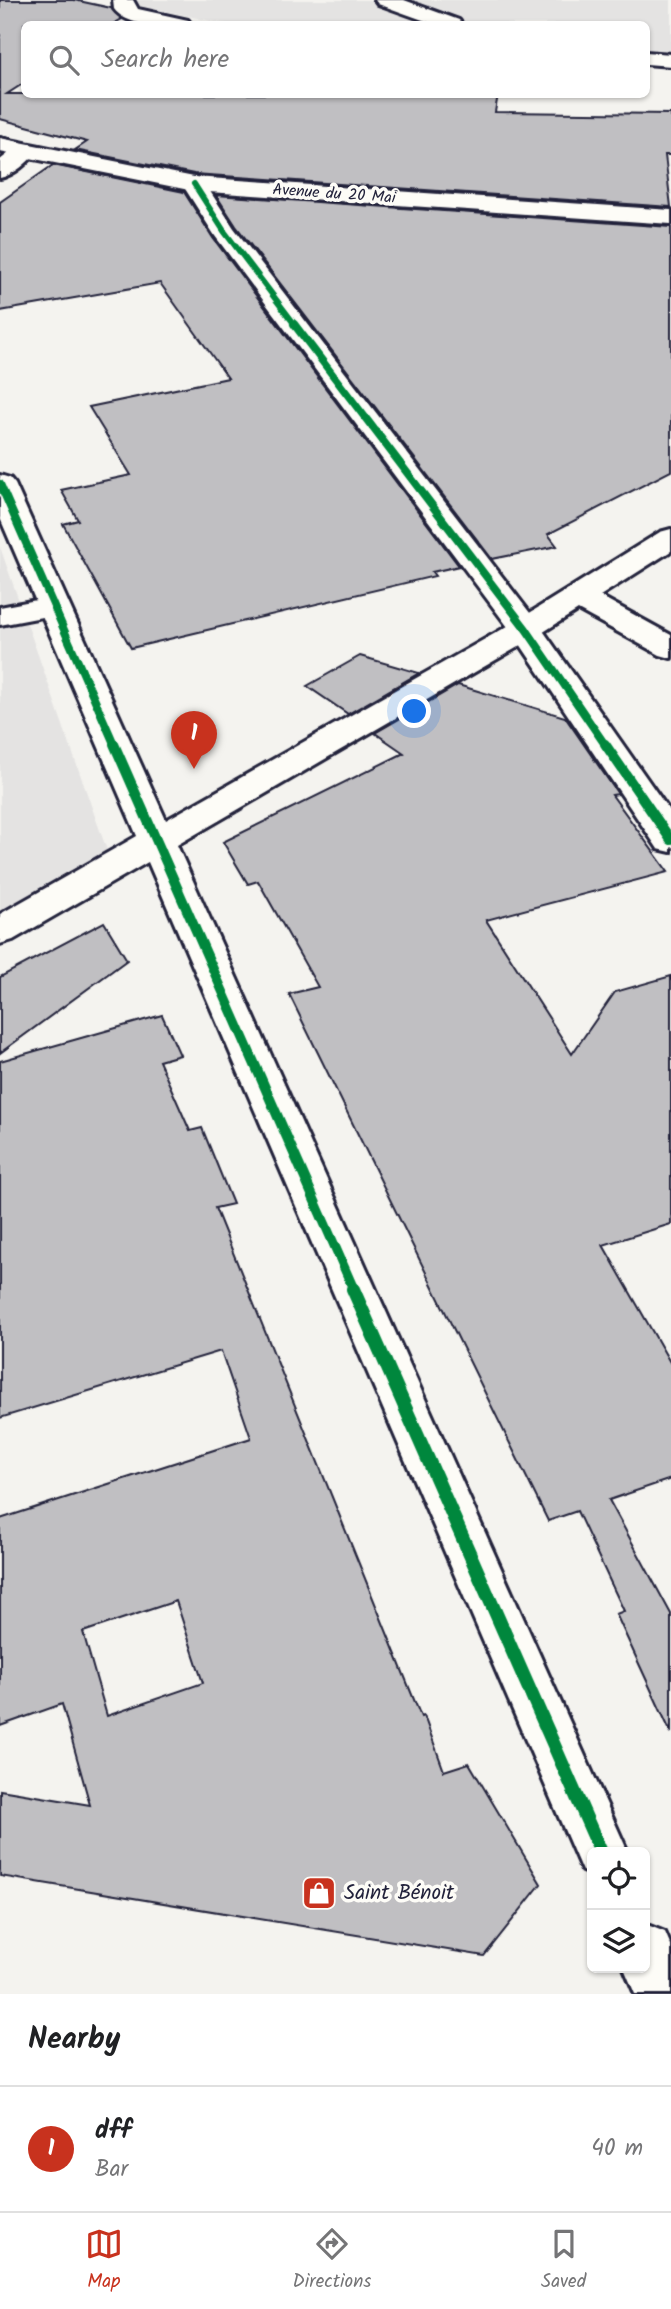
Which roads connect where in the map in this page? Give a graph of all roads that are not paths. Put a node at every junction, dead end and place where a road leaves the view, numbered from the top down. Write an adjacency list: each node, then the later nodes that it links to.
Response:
1 (123, 0): 3 (main road)
2 (385, 0): 4 (main road)
3 (166, 21)
4 (444, 21)
5 (650, 58): 6 (main road)
6 (671, 60)
7 (0, 145): 8 (main road, Avenue du 20 Mai)
8 (26, 151): 9 (main road); 10 (main road, Avenue du 20 Mai)
9 (0, 171)
10 (194, 184): 11 (main road, Avenue du 20 Mai); 17 (main road)
11 (671, 217)
12 (0, 484): 15 (main road)
13 (671, 538): 14 (main road)
14 (578, 597): 17 (main road); 18 (main road)
15 (52, 606): 16 (main road); 20 (main road)
16 (0, 616)
17 (526, 629): 19 (main road); 20 (main road)
18 (671, 648)
19 (671, 840)
20 (157, 841): 21 (main road); 22 (main road)
21 (0, 931)
22 (599, 1847)
23 (650, 1964): 24 (main road)
24 (663, 1994)

